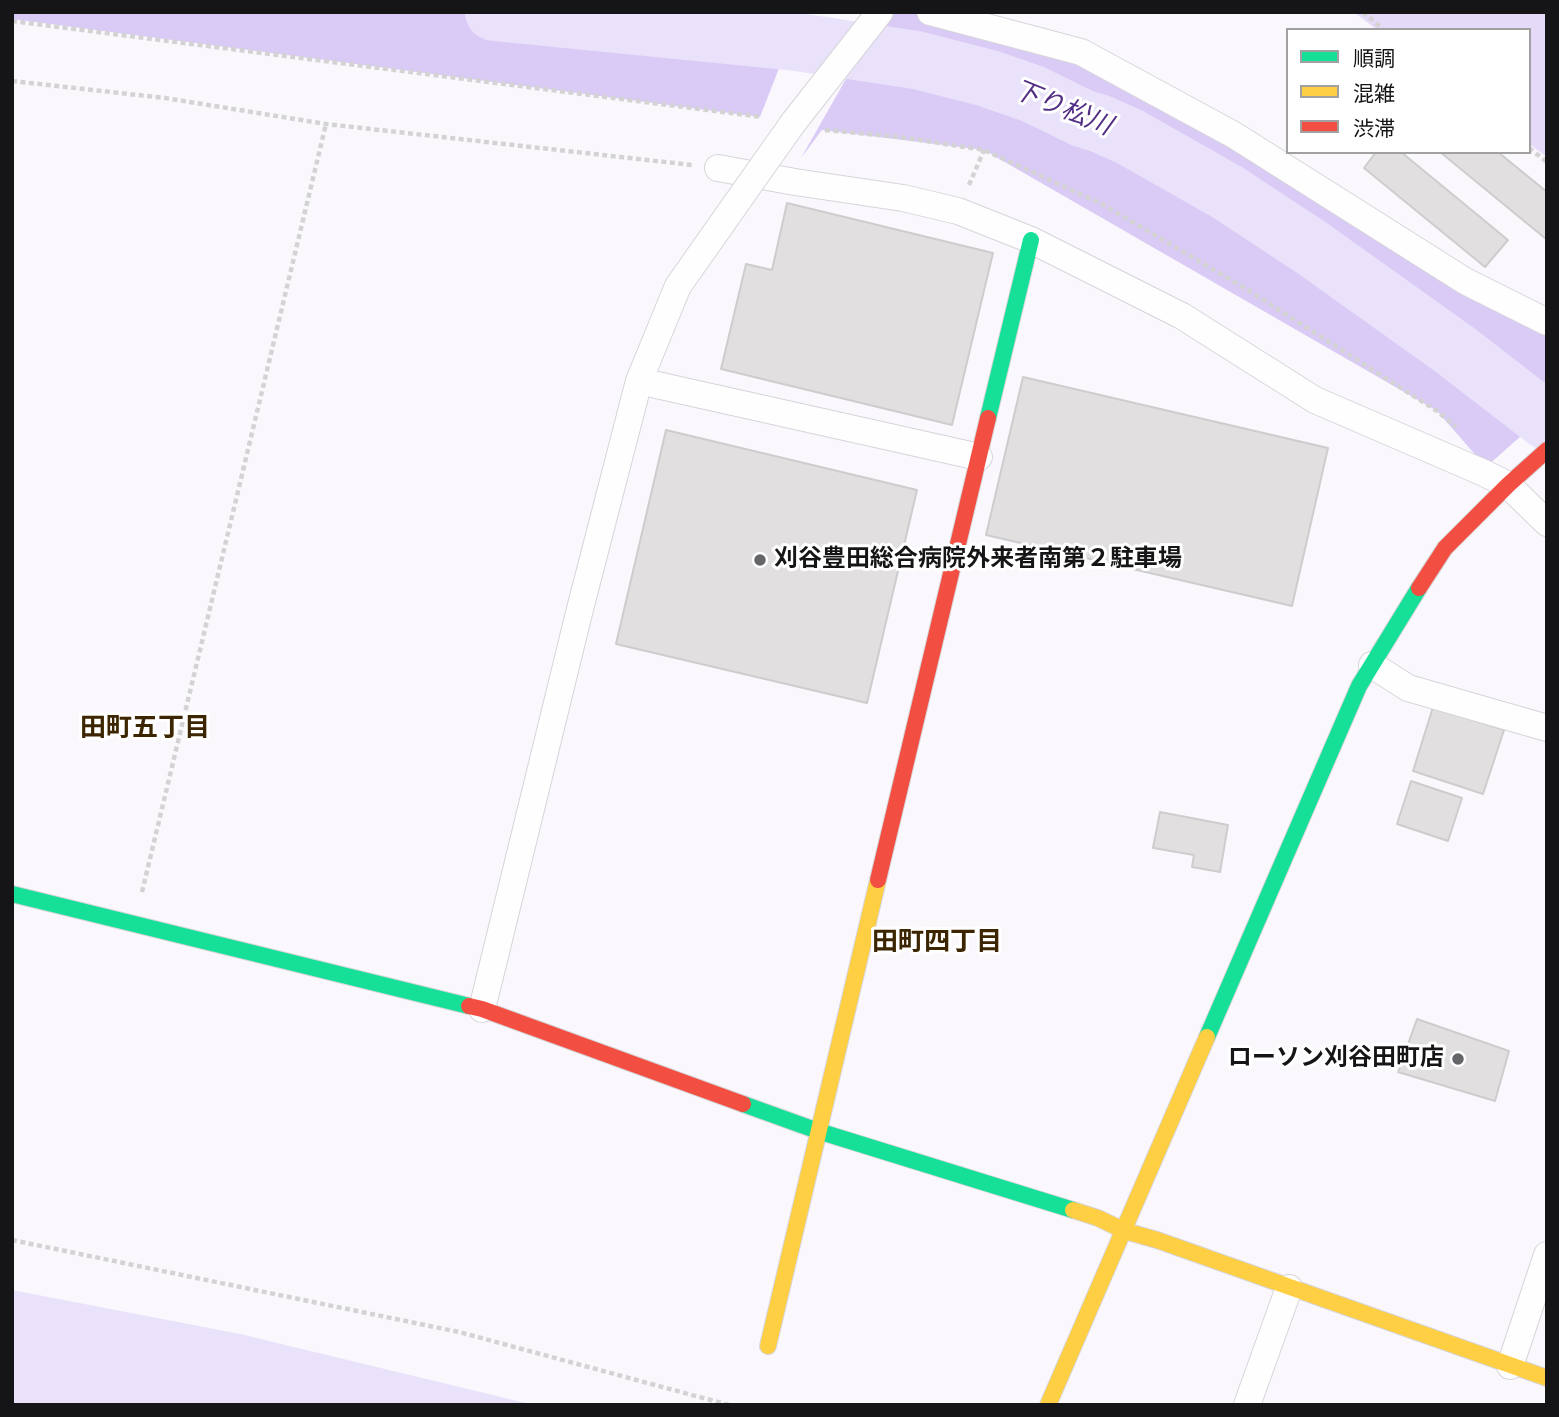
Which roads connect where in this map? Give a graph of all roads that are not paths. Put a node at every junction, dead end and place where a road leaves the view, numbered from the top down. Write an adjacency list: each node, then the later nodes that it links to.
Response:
1 (930, 12): 5 (street)
2 (878, 15): 6 (street, bridge)
3 (718, 168): 4 (street)
4 (1031, 240): 8 (street); 9 (street)
5 (1547, 322)
6 (639, 381): 8 (street); 14 (street)
7 (1547, 450): 9 (street)
8 (979, 457): 15 (street)
9 (1513, 481): 10 (street); 11 (street)
10 (1547, 523)
11 (1372, 665): 12 (street); 16 (street)
12 (1547, 727)
13 (12, 894): 14 (street)
14 (482, 1009): 15 (street)
15 (818, 1131): 16 (street); 19 (street)
16 (1125, 1231): 18 (street); 22 (street)
17 (1547, 1255): 20 (street)
18 (1289, 1288): 20 (street); 23 (street)
19 (768, 1346)
20 (1510, 1366): 21 (street)
21 (1547, 1378)
22 (1048, 1405)
23 (1247, 1405)

